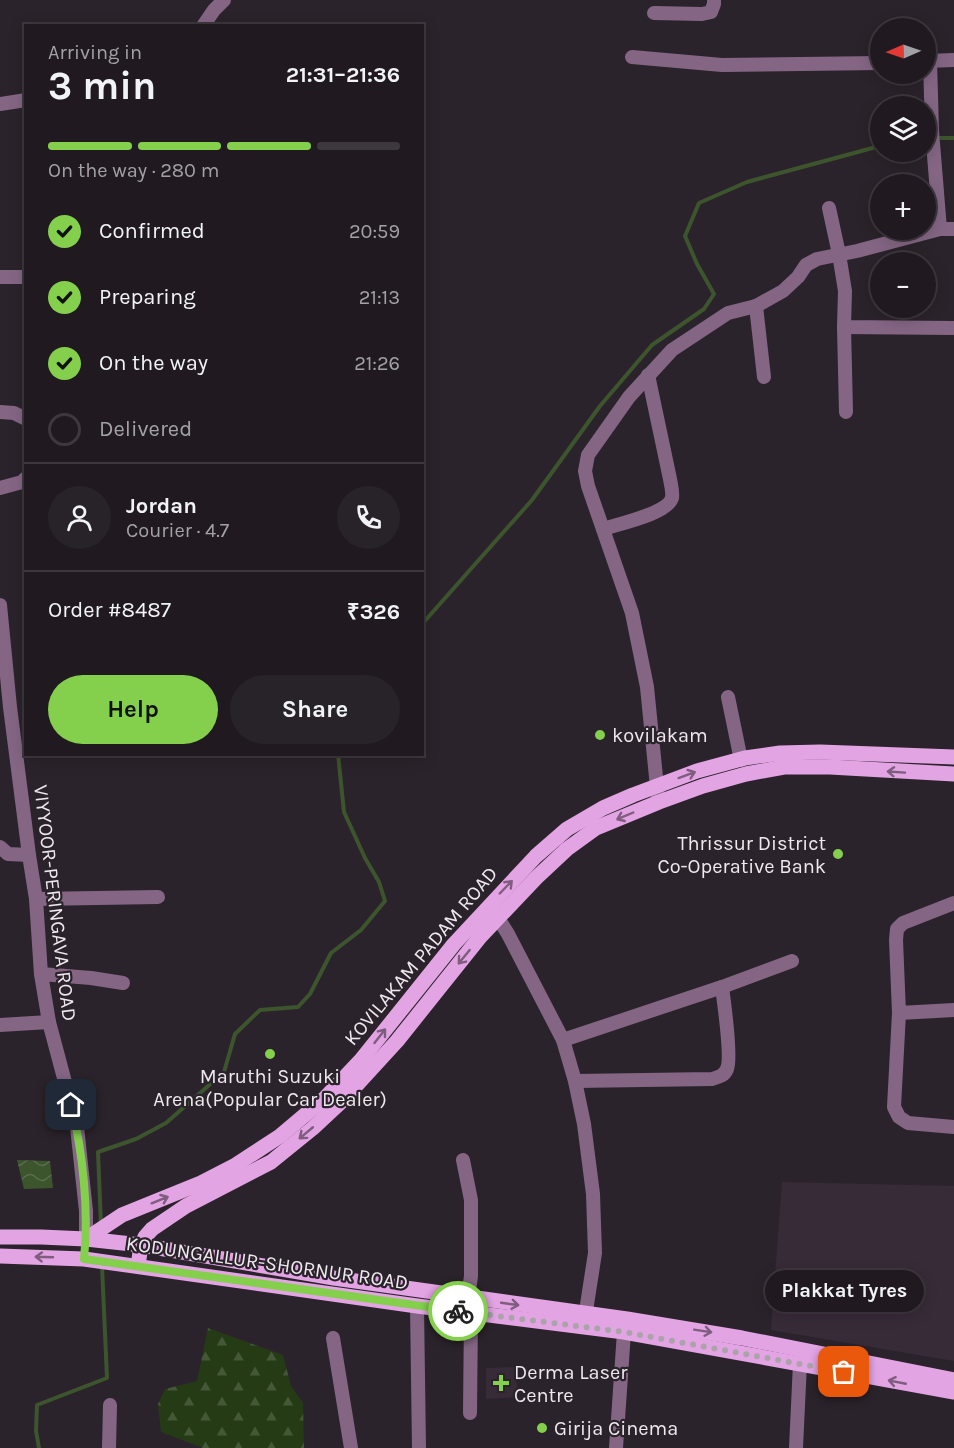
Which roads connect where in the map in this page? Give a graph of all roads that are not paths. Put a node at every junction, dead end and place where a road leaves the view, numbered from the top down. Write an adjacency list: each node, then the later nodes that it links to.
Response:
1 (203, 0): 3 (street)
2 (714, 0): 4 (street)
3 (219, 5): 5 (street)
4 (654, 13)
5 (205, 24)
6 (632, 57): 9 (street)
7 (954, 60): 8 (street)
8 (936, 61)
9 (870, 63)
10 (929, 84): 14 (street)
11 (24, 100): 12 (street)
12 (0, 104)
13 (829, 208): 15 (street)
14 (947, 229): 15 (street)
15 (839, 254): 18 (street); 19 (street)
16 (0, 277): 17 (street)
17 (24, 277)
18 (756, 306): 21 (street); 22 (street)
19 (844, 327): 20 (street); 24 (street)
20 (954, 328)
21 (648, 375): 28 (street); 28 (street)
22 (764, 377)
23 (0, 412): 25 (street)
24 (846, 412)
25 (24, 418)
26 (24, 480): 27 (street)
27 (0, 488)
28 (603, 529): 35 (street)
29 (0, 605): 31 (street, VIYYOOR-PERINGAVA ROAD)
30 (728, 697): 33 (street)
31 (5, 708): 38 (street, VIYYOOR-PERINGAVA ROAD)
32 (954, 757): 33 (main road, KOVILAKAM PADAM ROAD)
33 (741, 760): 35 (main road, KOVILAKAM PADAM ROAD, one-way to 33)
34 (954, 774): 36 (main road, KOVILAKAM PADAM ROAD, one-way to 36)
35 (657, 786): 36 (street); 42 (main road, KOVILAKAM PADAM ROAD, one-way to 35)
36 (658, 802): 42 (main road, KOVILAKAM PADAM ROAD, one-way to 42)
37 (0, 847): 38 (street)
38 (29, 855): 40 (street, VIYYOOR-PERINGAVA ROAD)
39 (158, 897): 40 (street)
40 (36, 899): 44 (street, VIYYOOR-PERINGAVA ROAD)
41 (954, 903): 48 (street)
42 (492, 913): 51 (street); 56 (main road, KOVILAKAM PADAM ROAD, one-way to 42); 57 (main road, KOVILAKAM PADAM ROAD, one-way to 57)
43 (792, 961): 46 (street)
44 (41, 974): 45 (street); 49 (street, VIYYOOR-PERINGAVA ROAD)
45 (123, 983)
46 (722, 987): 51 (street); 52 (street)
47 (954, 1010): 48 (street)
48 (898, 1013): 53 (street)
49 (49, 1022): 50 (street); 56 (street, VIYYOOR-PERINGAVA ROAD)
50 (0, 1025)
51 (563, 1040): 52 (street)
52 (575, 1081): 63 (street)
53 (954, 1127)
54 (463, 1160): 62 (street)
55 (0, 1238): 56 (main road, KODUNGALLUR-SHORNUR ROAD)
56 (89, 1238): 57 (main road, KODUNGALLUR-SHORNUR ROAD); 59 (main road)
57 (141, 1245): 60 (main road); 62 (main road, KODUNGALLUR-SHORNUR ROAD)
58 (0, 1256): 59 (main road, KODUNGALLUR-SHORNUR ROAD, one-way to 58)
59 (86, 1259): 60 (main road, KODUNGALLUR-SHORNUR ROAD)
60 (138, 1266): 61 (main road, KODUNGALLUR-SHORNUR ROAD)
61 (417, 1305): 62 (main road, KODUNGALLUR-SHORNUR ROAD); 73 (street)
62 (470, 1305): 63 (main road, KODUNGALLUR-SHORNUR ROAD); 70 (street)
63 (584, 1321): 64 (main road, KODUNGALLUR-SHORNUR ROAD); 67 (main road, KODUNGALLUR-SHORNUR ROAD, one-way to 67)
64 (624, 1332): 66 (main road, KODUNGALLUR-SHORNUR ROAD); 74 (street)
65 (333, 1338): 72 (street)
66 (800, 1364): 68 (main road, KODUNGALLUR-SHORNUR ROAD, one-way to 66); 75 (street)
67 (954, 1380)
68 (954, 1392)
69 (111, 1405): 71 (street)
70 (470, 1413)
71 (109, 1448)
72 (351, 1448)
73 (419, 1448)
74 (616, 1448)
75 (796, 1448)

